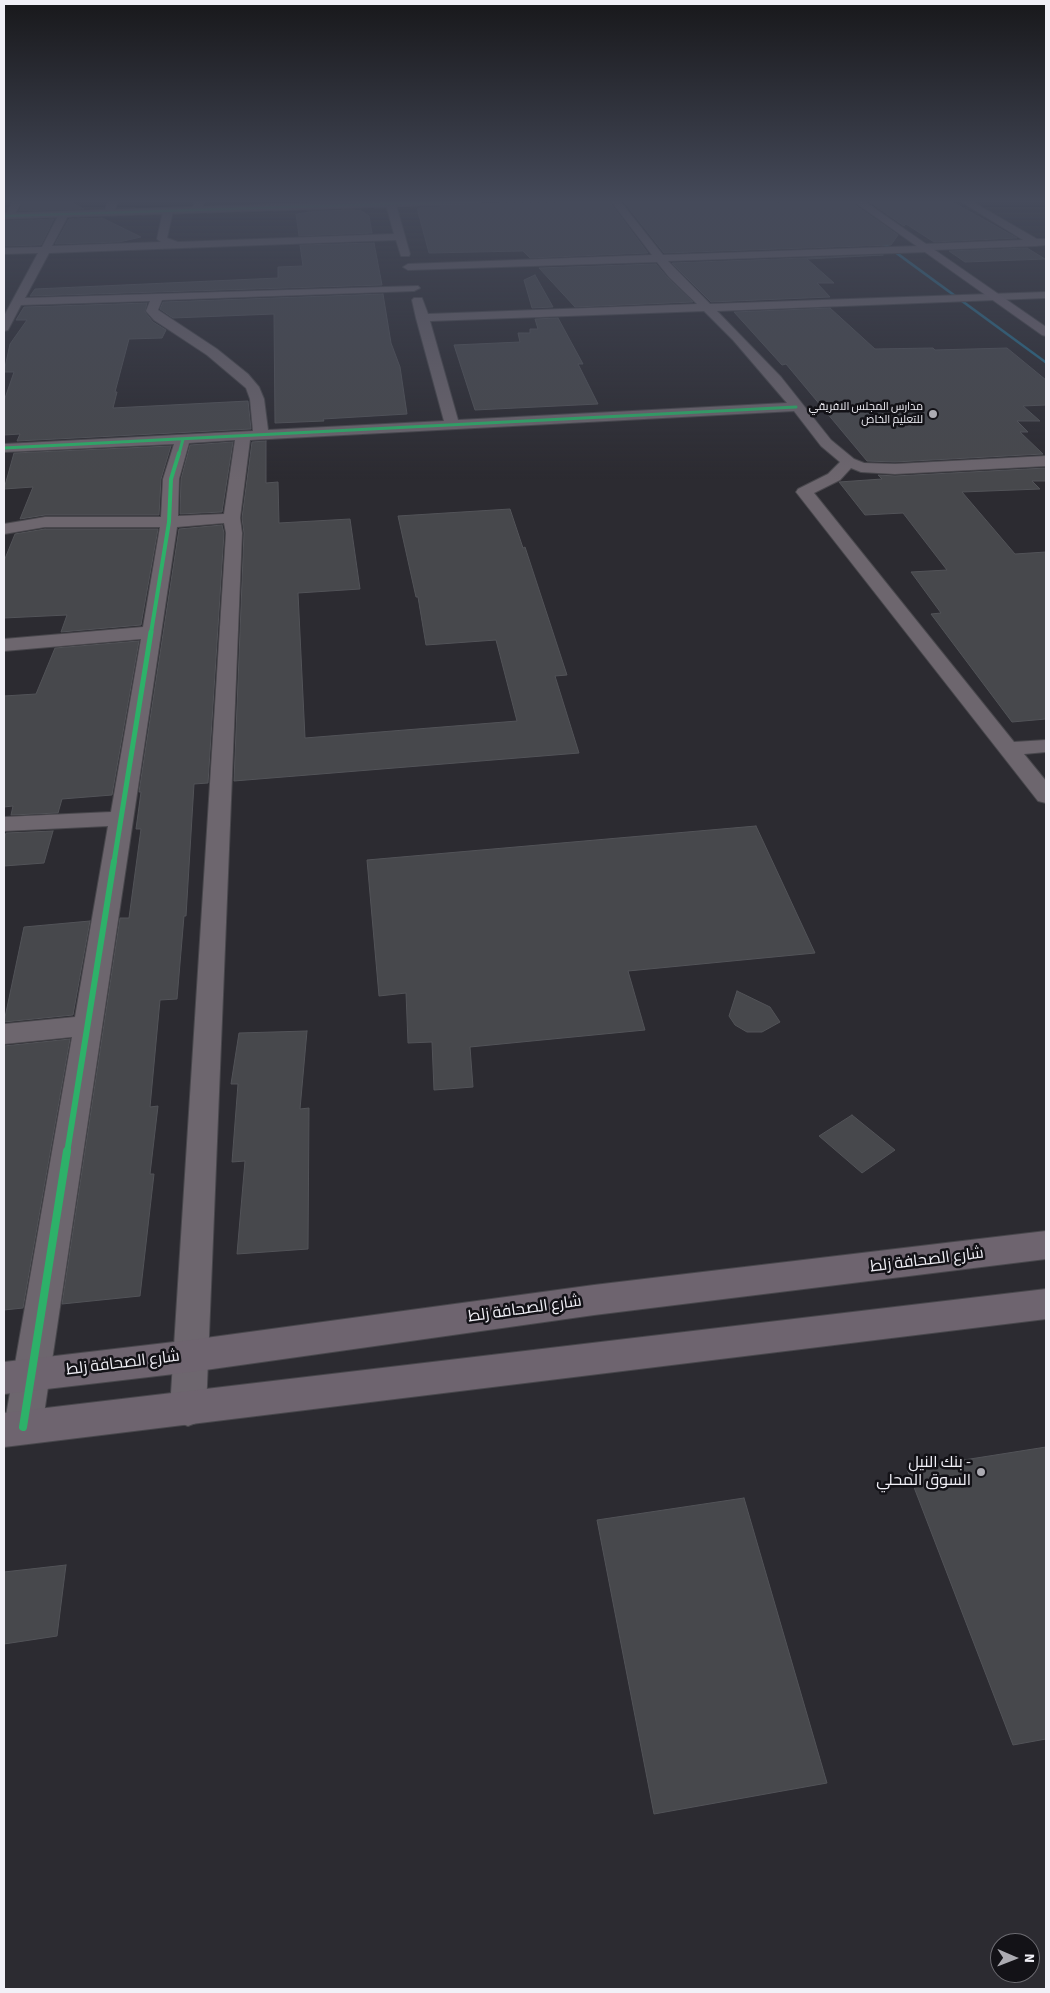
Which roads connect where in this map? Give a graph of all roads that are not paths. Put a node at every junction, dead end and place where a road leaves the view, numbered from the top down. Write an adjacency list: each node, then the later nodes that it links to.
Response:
1 (22, 294): 9 (street)
2 (243, 294): 7 (street)
3 (416, 294): 11 (street)
4 (693, 294): 10 (street)
5 (992, 294): 8 (main road)
6 (1046, 295): 8 (street)
7 (158, 297): 9 (street); 16 (street)
8 (996, 297): 10 (street); 13 (main road)
9 (18, 302): 12 (street)
10 (708, 308): 11 (street); 14 (street)
11 (422, 318): 15 (street)
12 (4, 327)
13 (1046, 332)
14 (796, 407): 15 (street); 20 (street)
15 (452, 424): 16 (street)
16 (252, 435): 17 (street); 21 (street)
17 (183, 439): 18 (street); 22 (street)
18 (4, 448)
19 (1046, 461): 20 (street)
20 (849, 462): 27 (street)
21 (232, 518): 22 (street); 35 (street)
22 (169, 522): 23 (street); 24 (street)
23 (4, 529)
24 (151, 632): 25 (street); 29 (street)
25 (4, 645)
26 (1046, 746): 27 (street)
27 (1008, 749): 28 (street)
28 (1046, 796)
29 (121, 818): 30 (street); 31 (street)
30 (4, 824)
31 (87, 1026): 32 (street); 36 (street)
32 (4, 1034)
33 (1046, 1245): 35 (highway, شارع الصحافة زلط)
34 (1046, 1304): 37 (highway)
35 (191, 1356): 36 (highway, شارع الصحافة زلط); 37 (street)
36 (18, 1376): 38 (street)
37 (188, 1409): 38 (highway)
38 (14, 1429)

